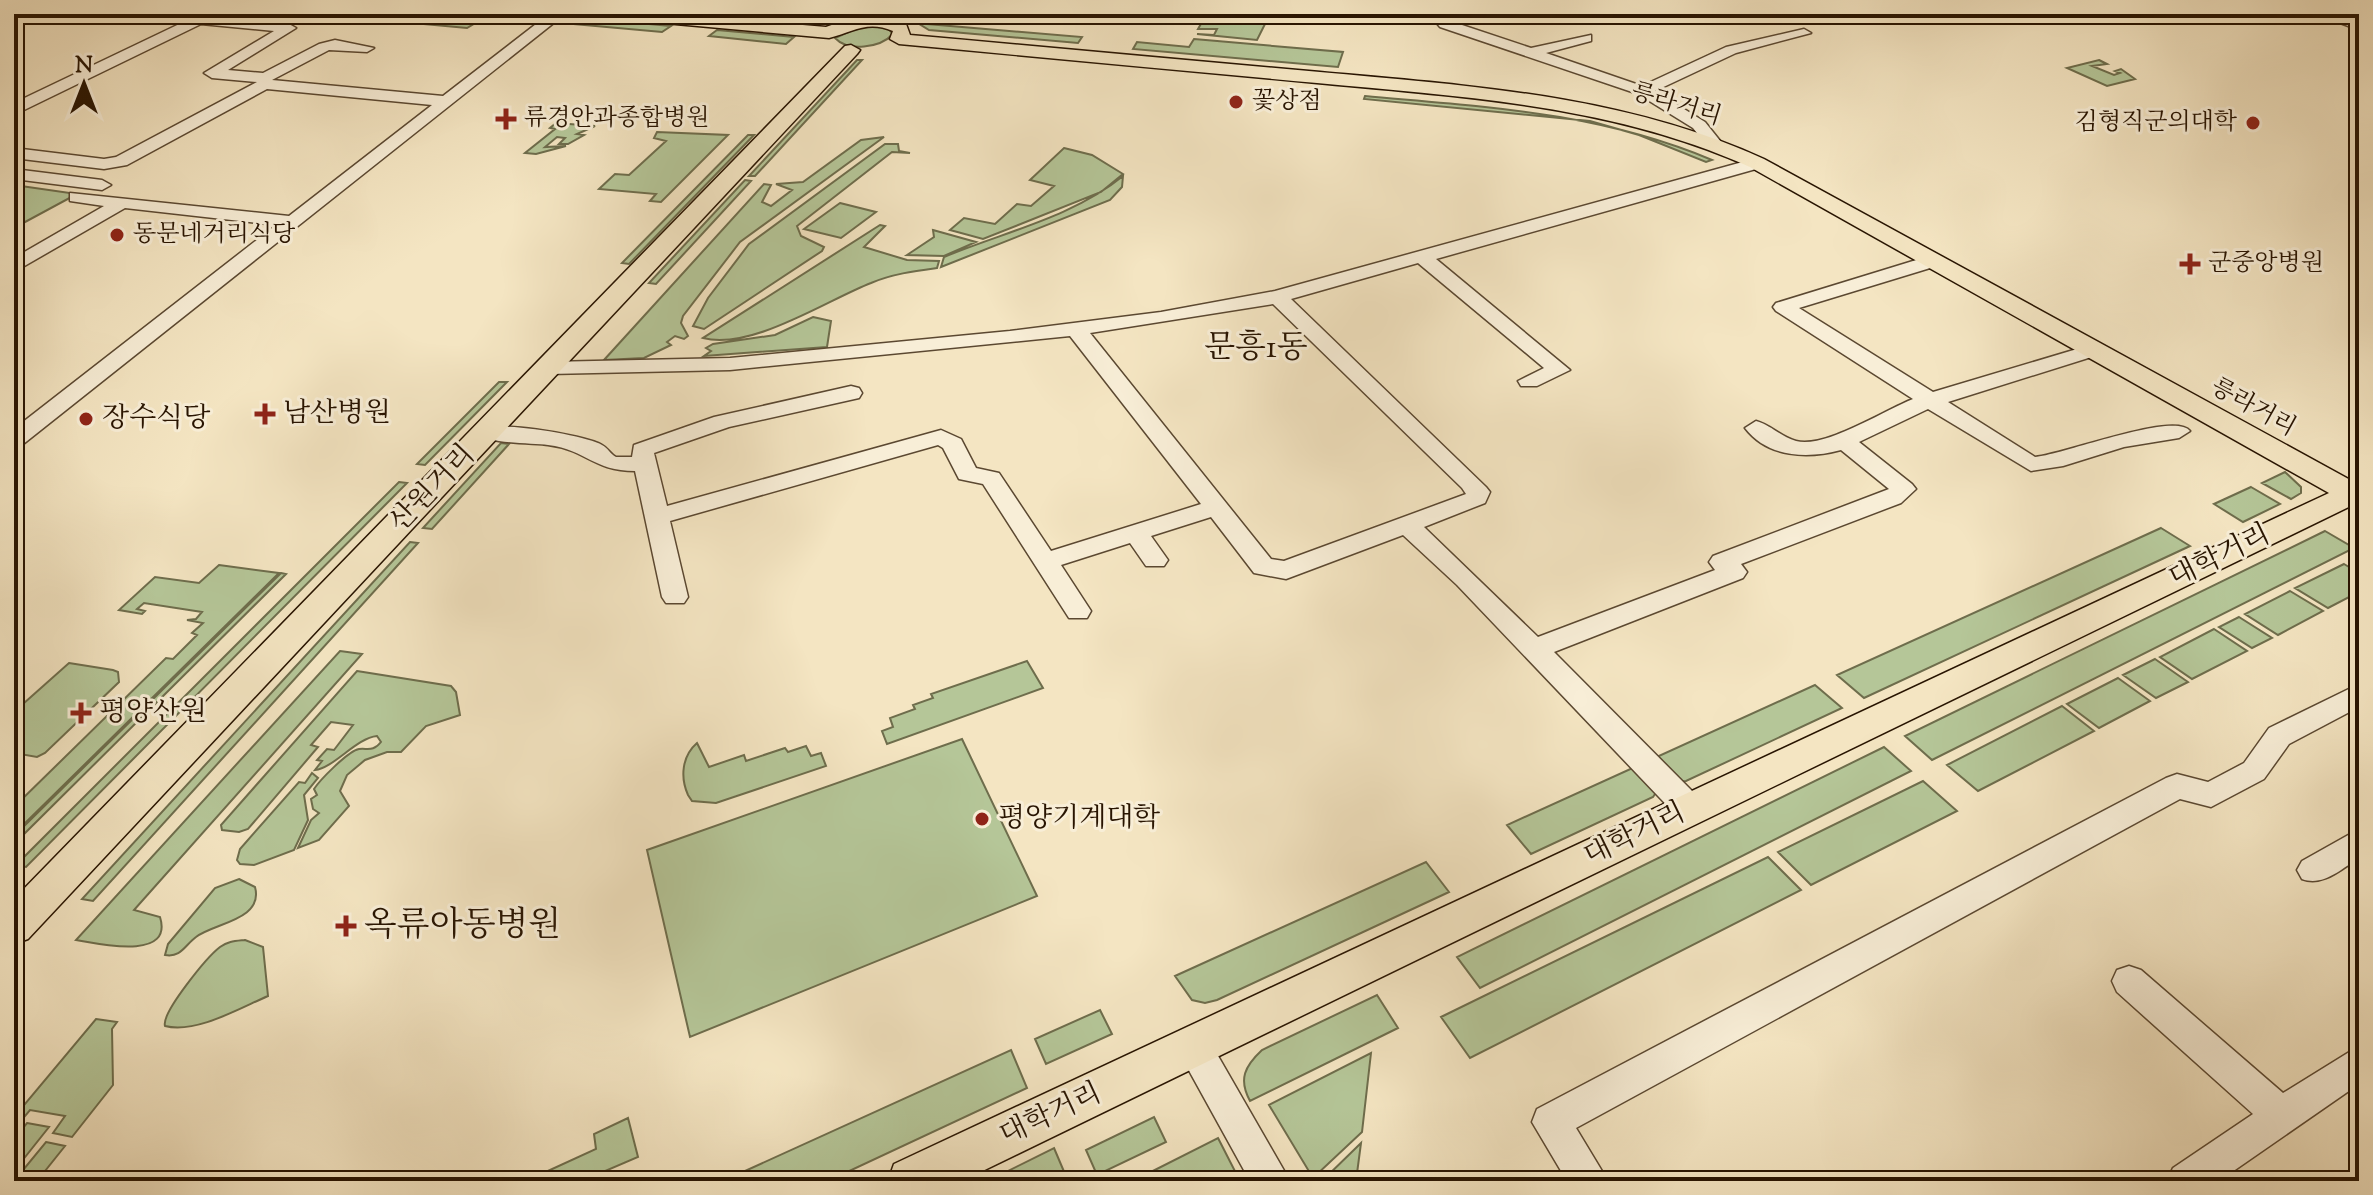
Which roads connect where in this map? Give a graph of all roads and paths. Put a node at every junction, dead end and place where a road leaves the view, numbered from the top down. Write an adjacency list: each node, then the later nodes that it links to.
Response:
1 (558, 14): 16 (street)
2 (620, 14): 7 (main road)
3 (1444, 14): 13 (street)
4 (2323, 14): 6 (street)
5 (881, 18): 7 (main road); 10 (main road)
6 (2359, 26)
7 (829, 33): 12 (main road)
8 (1804, 33): 15 (street)
9 (1586, 38): 13 (street)
10 (899, 39): 12 (main road); 18 (main road, 릉라거리)
11 (367, 48): 14 (street)
12 (864, 49): 32 (main road, 산원거리)
13 (1530, 53): 15 (street)
14 (264, 81): 16 (street); 17 (street); 19 (street)
15 (1643, 91): 18 (street)
16 (445, 101): 25 (street)
17 (14, 109)
18 (1713, 142): 20 (main road, 릉라거리)
19 (14, 153)
20 (1757, 163): 26 (street); 27 (main road, 릉라거리)
21 (14, 174): 23 (street)
22 (76, 197): 23 (street)
23 (97, 200): 24 (street)
24 (121, 203): 25 (street); 28 (street)
25 (294, 222): 39 (street)
26 (1421, 256): 29 (street); 33 (street)
27 (1933, 261): 31 (main road, 릉라거리); 35 (street)
28 (14, 266)
29 (1277, 297): 30 (street); 45 (street)
30 (1076, 329): 32 (street); 43 (street)
31 (2094, 350): 35 (street); 42 (main road, 릉라거리)
32 (549, 368): 38 (main road, 산원거리)
33 (1529, 381)
34 (851, 393): 41 (street)
35 (1932, 401): 37 (street); 40 (street)
36 (1756, 428): 40 (street)
37 (2179, 431)
38 (487, 432): 41 (street); 56 (main road, 산원거리)
39 (14, 440)
40 (1845, 442): 51 (street)
41 (643, 464): 44 (street)
42 (2357, 493): 53 (main road, 대학거리)
43 (1214, 508): 45 (street); 46 (street)
44 (656, 517): 48 (street); 49 (street)
45 (1408, 526): 51 (street)
46 (1135, 532): 47 (street); 48 (street)
47 (1155, 560)
48 (1047, 561): 50 (street)
49 (675, 597)
50 (1078, 611)
51 (1534, 649): 53 (street)
52 (2359, 694): 63 (street)
53 (1690, 809): 58 (main road, 대학거리)
54 (2359, 842): 55 (street)
55 (2313, 870)
56 (14, 926)
57 (2129, 981): 60 (street)
58 (1194, 1047): 61 (main road, 대학거리); 62 (street)
59 (2359, 1063): 60 (street)
60 (2281, 1115): 64 (street)
61 (911, 1181)
62 (1271, 1181)
63 (1589, 1181)
64 (2186, 1181)

